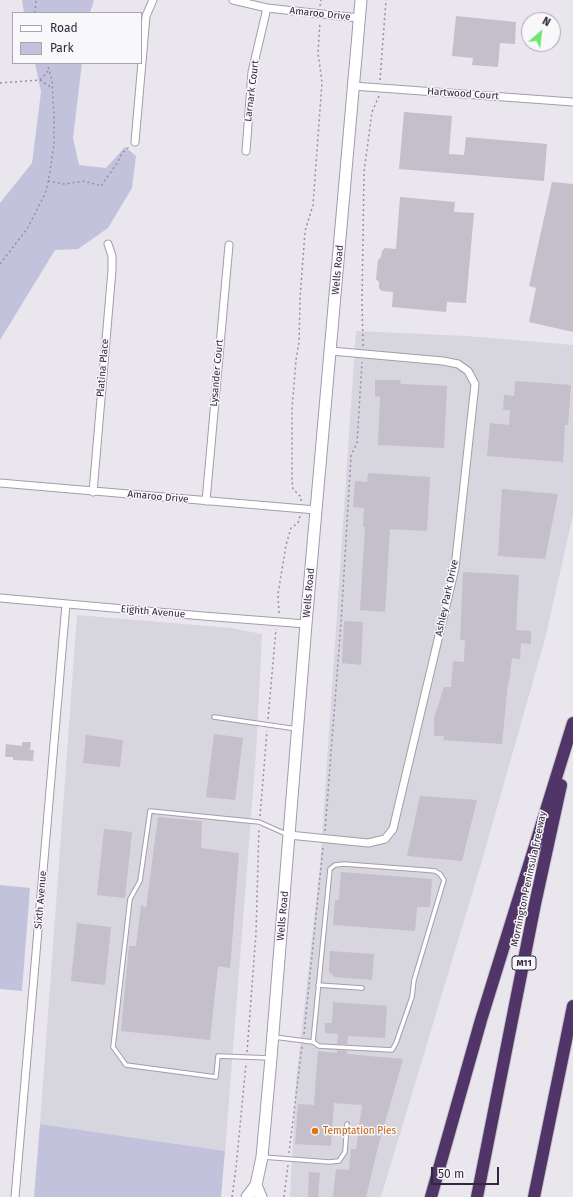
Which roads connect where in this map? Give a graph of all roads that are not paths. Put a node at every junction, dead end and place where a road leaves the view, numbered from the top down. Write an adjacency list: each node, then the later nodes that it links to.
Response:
1 (153, 0): 6 (street)
2 (361, 0): 5 (main road, Wells Road)
3 (238, 1): 4 (street, Amaroo Drive)
4 (267, 8): 5 (street, Amaroo Drive); 11 (street, Larnark Court)
5 (359, 18): 8 (main road, Wells Road)
6 (142, 62)
7 (142, 64): 10 (street)
8 (353, 86): 9 (street, Hartwood Court); 14 (main road, Wells Road)
9 (573, 102)
10 (135, 142)
11 (246, 151)
12 (108, 244): 16 (street, Platina Place)
13 (229, 245): 17 (street, Lysander Court)
14 (331, 351): 18 (main road, Wells Road); 26 (street, Ashley Park Drive)
15 (0, 483): 16 (street, Amaroo Drive)
16 (93, 492): 17 (street, Amaroo Drive)
17 (206, 501): 18 (street, Amaroo Drive)
18 (316, 510): 21 (main road, Wells Road)
19 (0, 598): 20 (street, Eighth Avenue)
20 (66, 604): 21 (street, Eighth Avenue); 36 (street, Sixth Avenue)
21 (306, 624): 24 (main road, Wells Road)
22 (214, 717): 24 (lane)
23 (573, 723): 39 (highway)
24 (298, 729): 26 (main road, Wells Road)
25 (573, 730): 40 (highway, Mornington Peninsula Freeway / M11)
26 (289, 835): 30 (main road, Wells Road); 32 (lane)
27 (318, 985): 28 (lane); 31 (lane); 31 (lane)
28 (362, 988)
29 (573, 1006): 41 (highway)
30 (273, 1036): 31 (lane); 32 (main road, Wells Road)
31 (313, 1042)
32 (271, 1058): 34 (main road, Wells Road)
33 (347, 1124): 34 (lane)
34 (262, 1157): 35 (main road, Wells Road)
35 (256, 1185): 37 (main road, Wells Road); 38 (main road)
36 (15, 1197)
37 (247, 1197)
38 (261, 1197)
39 (431, 1197)
40 (477, 1197)
41 (534, 1197)

